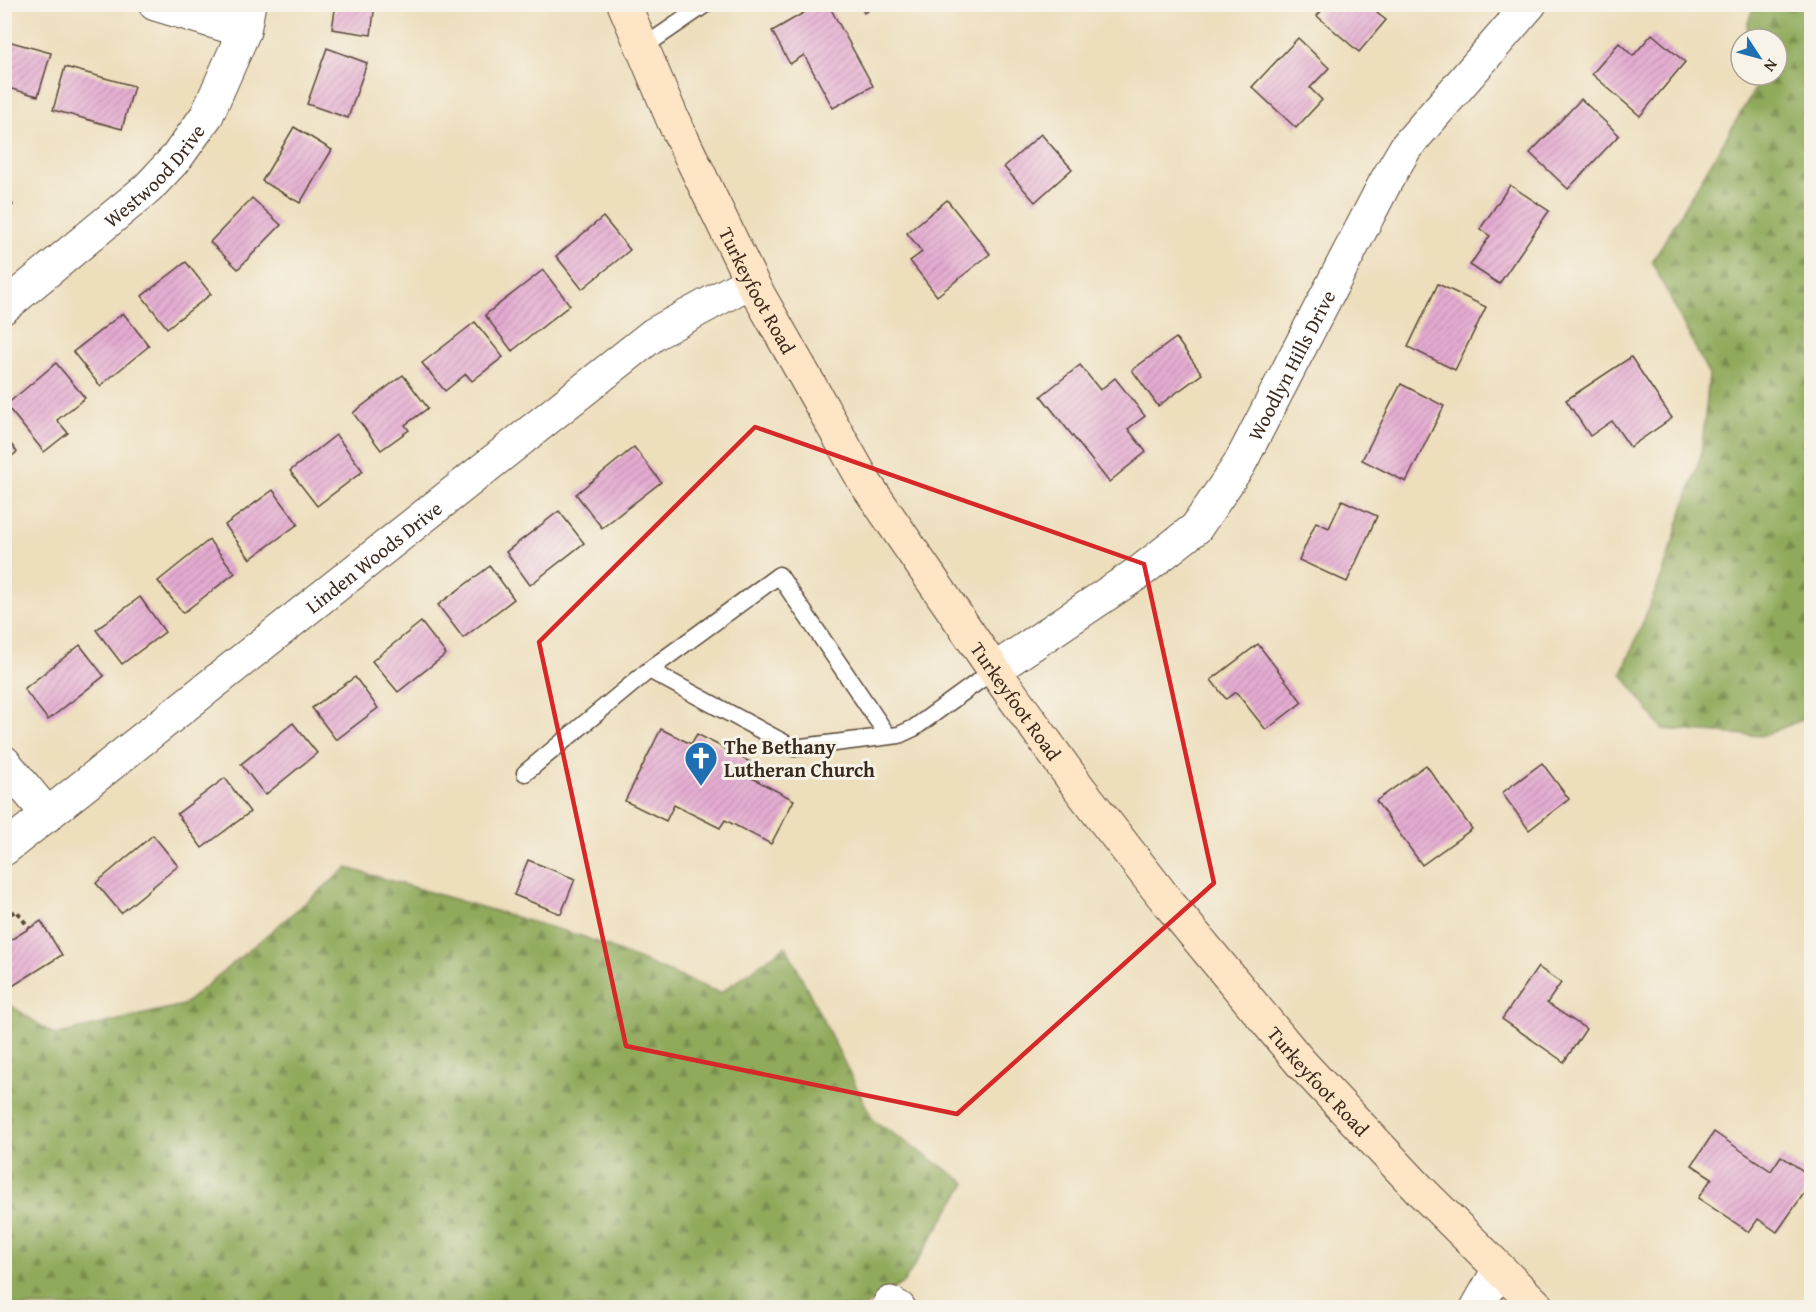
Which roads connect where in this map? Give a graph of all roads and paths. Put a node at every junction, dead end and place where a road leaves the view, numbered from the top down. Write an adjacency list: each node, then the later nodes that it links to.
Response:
1 (155, 4): 5 (street)
2 (624, 4): 6 (main road, Turkeyfoot Road)
3 (706, 4): 6 (lane)
4 (1530, 4): 10 (street, Woodlyn Hills Drive)
5 (246, 18): 8 (street, Westwood Drive)
6 (642, 48): 7 (main road, Turkeyfoot Road)
7 (751, 281): 10 (main road, Turkeyfoot Road); 14 (street, Linden Woods Drive)
8 (4, 307)
9 (650, 670): 11 (lane); 11 (lane); 13 (lane)
10 (994, 670): 11 (lane); 18 (main road, Turkeyfoot Road)
11 (888, 736)
12 (4, 762): 14 (street)
13 (525, 773)
14 (48, 815): 15 (street, Linden Woods Drive)
15 (4, 849)
16 (4, 919): 17 (path)
17 (29, 928)
18 (1499, 1269): 19 (street); 20 (main road, Turkeyfoot Road)
19 (1477, 1308)
20 (1539, 1308)

